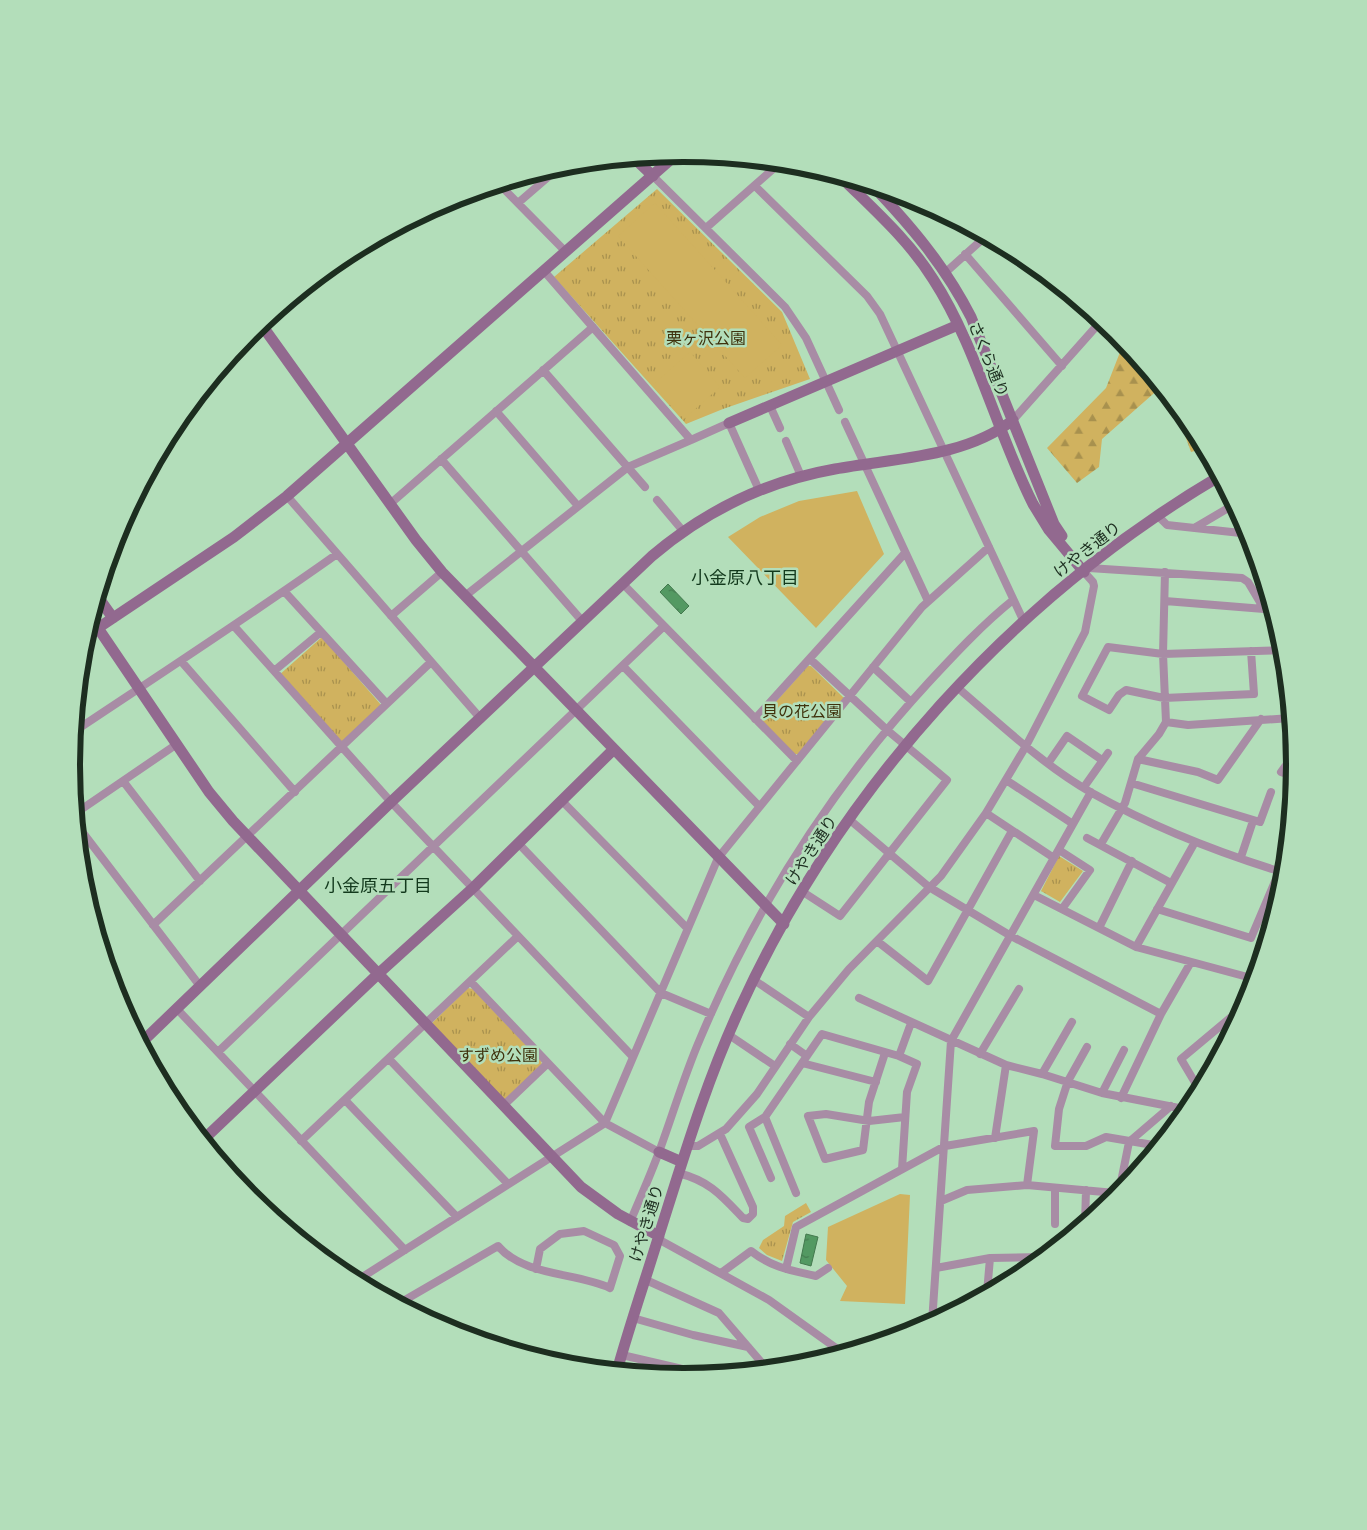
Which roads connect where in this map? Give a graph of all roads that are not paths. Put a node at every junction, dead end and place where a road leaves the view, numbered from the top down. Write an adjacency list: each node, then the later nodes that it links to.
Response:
1 (668, 162): 4 (street)
2 (640, 163): 4 (street)
3 (774, 169): 7 (street)
4 (653, 176): 11 (street); 13 (street)
5 (546, 178): 10 (street)
6 (849, 185): 17 (street, さくら通り)
7 (755, 186): 11 (street); 22 (street)
8 (504, 189): 10 (street)
9 (882, 196): 16 (street, さくら通り)
10 (518, 203): 13 (street)
11 (706, 228): 25 (street)
12 (981, 240): 14 (street)
13 (565, 251): 15 (street)
14 (965, 254): 16 (street); 23 (street)
15 (544, 271): 20 (street); 36 (street)
16 (946, 272): 17 (street); 29 (street, さくら通り)
17 (934, 279): 18 (street, さくら通り)
18 (958, 325): 22 (street); 33 (street, さくら通り)
19 (1097, 326): 23 (street)
20 (593, 327): 24 (street); 34 (street)
21 (265, 330): 36 (street)
22 (898, 350): 25 (street); 37 (street)
23 (1062, 366): 29 (street)
24 (543, 370): 28 (street); 40 (street)
25 (826, 381): 26 (street); 27 (street)
26 (770, 406): 31 (street); 32 (street)
27 (839, 410)
28 (496, 412): 38 (street); 48 (street)
29 (1013, 420): 33 (street); 58 (street, さくら通り)
30 (844, 422): 39 (street)
31 (729, 423): 34 (street); 44 (street)
32 (780, 428)
33 (1000, 430): 37 (street); 58 (street, さくら通り)
34 (691, 440): 40 (street)
35 (786, 440): 41 (street)
36 (346, 443): 45 (street); 47 (street)
37 (944, 451): 39 (street); 54 (street)
38 (441, 459): 47 (street); 55 (street)
39 (864, 464): 41 (street); 56 (street)
40 (628, 467): 43 (street); 48 (street)
41 (801, 476): 44 (street)
42 (1215, 479): 50 (street, けやき通り)
43 (645, 487)
44 (759, 490): 52 (street)
45 (287, 496): 57 (street); 69 (street)
46 (656, 500): 52 (street)
47 (390, 504): 59 (street)
48 (578, 506): 55 (street)
49 (1229, 507): 51 (street)
50 (1158, 516): 51 (street); 58 (street, けやき通り)
51 (1196, 527): 53 (street)
52 (684, 531): 61 (street)
53 (1240, 533)
54 (990, 548): 64 (street); 65 (street)
55 (521, 551): 63 (street); 70 (street)
56 (905, 552): 65 (street); 79 (street)
57 (337, 554): 62 (street); 68 (street)
58 (1086, 570): 60 (street); 71 (street, けやき通り); 103 (street)
59 (442, 572): 63 (street); 68 (street)
60 (1165, 572): 66 (street); 66 (street)
61 (624, 584): 70 (street); 73 (street)
62 (284, 591): 72 (street); 75 (street)
63 (464, 596): 84 (street)
64 (1013, 600): 71 (street); 90 (street)
65 (928, 601): 83 (street)
66 (1165, 601): 78 (street)
67 (103, 603): 69 (street)
68 (391, 616): 81 (street)
69 (113, 618): 74 (street)
70 (583, 622): 84 (street)
71 (1024, 622): 87 (street, けやき通り)
72 (234, 626): 80 (street); 85 (street)
73 (664, 626): 82 (street); 95 (street)
74 (98, 628): 86 (street)
75 (321, 632): 85 (street); 91 (street)
76 (1276, 650): 77 (street)
77 (1251, 651): 78 (street); 89 (street)
78 (1163, 654): 89 (street); 89 (street)
79 (810, 659): 88 (street); 95 (street)
80 (181, 661): 86 (street); 116 (street)
81 (431, 662): 91 (street); 94 (street)
82 (623, 666): 92 (street); 121 (street)
83 (873, 667): 88 (street); 90 (street)
84 (535, 668): 92 (street); 94 (street)
85 (274, 671): 101 (street)
86 (138, 687): 98 (street); 100 (street)
87 (958, 688): 102 (street, けやき通り); 103 (street)
88 (850, 696): 99 (street); 108 (street)
89 (1164, 698): 97 (street)
90 (911, 702): 99 (street)
91 (386, 703): 101 (street)
92 (576, 710): 104 (street); 135 (street)
93 (1285, 718): 96 (street)
94 (481, 719): 120 (street)
95 (756, 719): 108 (street)
96 (1261, 719): 97 (street); 106 (street)
97 (1166, 722): 106 (street)
98 (81, 726)
99 (887, 730): 102 (street); 151 (street)
100 (177, 744): 113 (street); 130 (street)
101 (341, 745): 116 (street); 120 (street)
102 (906, 746): 125 (street, けやき通り); 137 (street)
103 (1026, 746): 109 (street); 112 (street)
104 (614, 750): 119 (street); 139 (street)
105 (1108, 753): 107 (street)
106 (1138, 759): 114 (street)
107 (1102, 760): 109 (street); 115 (street)
108 (797, 761): 121 (street)
109 (1049, 762): 115 (street)
110 (1287, 763): 111 (street)
111 (1287, 774)
112 (1006, 780): 124 (street); 127 (street)
113 (123, 781): 123 (street); 143 (street)
114 (1132, 783): 122 (street); 126 (street)
115 (1084, 787): 117 (street)
116 (296, 792): 130 (street)
117 (1091, 792): 122 (street); 127 (street)
118 (1271, 792): 126 (street)
119 (562, 801): 133 (street); 157 (street)
120 (391, 802): 135 (street); 147 (street)
121 (759, 806): 139 (street)
122 (1122, 808): 132 (street); 134 (street)
123 (82, 809)
124 (986, 813): 128 (street); 146 (street)
125 (850, 820): 137 (street); 148 (street, けやき通り)
126 (1253, 820): 138 (street)
127 (1073, 824): 136 (street)
128 (1012, 831): 140 (street); 154 (street)
129 (84, 834): 156 (street)
130 (247, 836): 143 (street); 147 (street)
131 (1087, 838): 134 (street)
132 (1195, 842): 138 (street); 144 (street)
133 (518, 844): 145 (street); 171 (street)
134 (1101, 844): 141 (street)
135 (433, 847): 145 (street); 159 (street)
136 (1059, 850): 140 (street); 152 (street)
137 (888, 854): 146 (street); 148 (street)
138 (1241, 857): 142 (street)
139 (718, 858): 151 (street); 157 (street)
140 (1054, 858): 150 (street)
141 (1132, 862): 144 (street); 158 (street)
142 (1277, 869)
143 (200, 881): 156 (street)
144 (1171, 883): 153 (street)
145 (474, 887): 160 (street); 165 (street)
146 (929, 888): 154 (street); 162 (street)
147 (300, 892): 159 (street); 169 (street)
148 (803, 892): 155 (street, けやき通り)
149 (1273, 892): 153 (street)
150 (1034, 895): 152 (street); 161 (street)
151 (766, 906): 155 (street); 174 (street)
152 (1062, 909): 158 (street)
153 (1157, 909): 163 (street)
154 (968, 910): 161 (street); 162 (street)
155 (784, 924): 167 (street, けやき通り)
156 (153, 925): 169 (street)
157 (687, 928): 171 (street)
158 (1099, 928): 163 (street)
159 (340, 934): 165 (street); 187 (street)
160 (518, 936): 168 (street); 191 (street)
161 (1011, 936): 175 (street); 183 (street)
162 (876, 941): 177 (street)
163 (1136, 948): 164 (street)
164 (1191, 962): 166 (street); 175 (street)
165 (378, 974): 180 (street); 201 (street)
166 (1248, 977)
167 (754, 980): 177 (street); 181 (street, けやき通り)
168 (471, 982): 180 (street); 194 (street)
169 (200, 986): 173 (street)
170 (1019, 989): 189 (street)
171 (661, 993): 174 (street); 191 (street)
172 (858, 998): 178 (street)
173 (177, 1009): 182 (street); 187 (street)
174 (711, 1014): 220 (street)
175 (1162, 1014): 203 (street)
176 (1232, 1016): 200 (street)
177 (808, 1017): 184 (street)
178 (912, 1022): 183 (street); 190 (street)
179 (1072, 1022): 197 (street)
180 (425, 1025): 192 (street); 205 (street)
181 (729, 1035): 196 (street); 218 (street, けやき通り)
182 (146, 1039)
183 (951, 1041): 189 (street); 219 (street)
184 (790, 1044): 193 (street); 196 (street)
185 (1087, 1046): 198 (street)
186 (1124, 1050): 202 (street)
187 (218, 1052): 201 (street)
188 (885, 1053): 190 (street); 193 (street); 199 (street)
189 (980, 1054): 195 (street)
190 (900, 1056): 209 (street)
191 (633, 1057): 211 (street)
192 (389, 1059): 204 (street); 227 (street)
193 (805, 1060): 199 (street); 208 (street)
194 (548, 1063): 205 (street); 211 (street)
195 (1006, 1065): 197 (street); 214 (street)
196 (775, 1066): 212 (street)
197 (1042, 1074): 198 (street)
198 (1068, 1081): 202 (street); 216 (street)
199 (876, 1082): 210 (street)
200 (1196, 1083)
201 (254, 1091): 213 (street); 215 (street)
202 (1102, 1093): 203 (street)
203 (1121, 1098): 206 (street)
204 (345, 1100): 215 (street); 235 (street)
205 (503, 1106): 221 (street)
206 (1171, 1106): 207 (street); 216 (street)
207 (1180, 1107)
208 (765, 1117): 225 (street); 232 (street)
209 (905, 1117): 210 (street); 223 (street)
210 (869, 1121): 210 (street)
211 (605, 1123): 220 (street); 221 (street)
212 (720, 1134): 218 (street); 224 (street)
213 (208, 1135)
214 (995, 1138): 219 (street); 228 (street)
215 (301, 1141): 239 (street)
216 (1130, 1142): 217 (street); 226 (street)
217 (1152, 1145)
218 (687, 1146): 222 (street, けやき通り)
219 (945, 1146): 223 (street); 233 (street)
220 (659, 1152): 222 (street); 236 (street)
221 (551, 1157): 227 (street); 236 (street)
222 (682, 1162): 224 (street, けやき通り)
223 (902, 1169): 245 (street)
224 (678, 1173): 238 (street, けやき通り)
225 (771, 1178)
226 (1121, 1180)
227 (508, 1184): 235 (street)
228 (1028, 1185): 229 (street); 233 (street)
229 (1055, 1189): 230 (street); 237 (street)
230 (1086, 1190): 231 (street); 234 (street)
231 (1110, 1192)
232 (796, 1193)
233 (941, 1201): 243 (street)
234 (1085, 1215)
235 (457, 1217): 239 (street)
236 (630, 1222): 238 (street)
237 (1055, 1224)
238 (659, 1237): 246 (street); 248 (street, けやき通り)
239 (405, 1250): 247 (street)
240 (1033, 1257): 241 (street)
241 (990, 1258): 243 (street); 249 (street)
242 (828, 1268): 245 (street)
243 (936, 1268): 251 (street)
244 (536, 1269): 244 (street); 250 (street)
245 (786, 1269): 246 (street)
246 (721, 1273): 253 (street)
247 (363, 1276)
248 (646, 1280): 252 (street, けやき通り); 254 (street)
249 (988, 1286)
250 (405, 1300)
251 (933, 1314)
252 (633, 1318): 254 (street); 257 (street, けやき通り)
253 (833, 1346): 255 (street); 256 (street)
254 (748, 1347): 258 (street)
255 (837, 1349)
256 (831, 1350)
257 (622, 1355): 259 (street, けやき通り); 260 (street)
258 (761, 1363)
259 (619, 1364)
260 (677, 1368)

